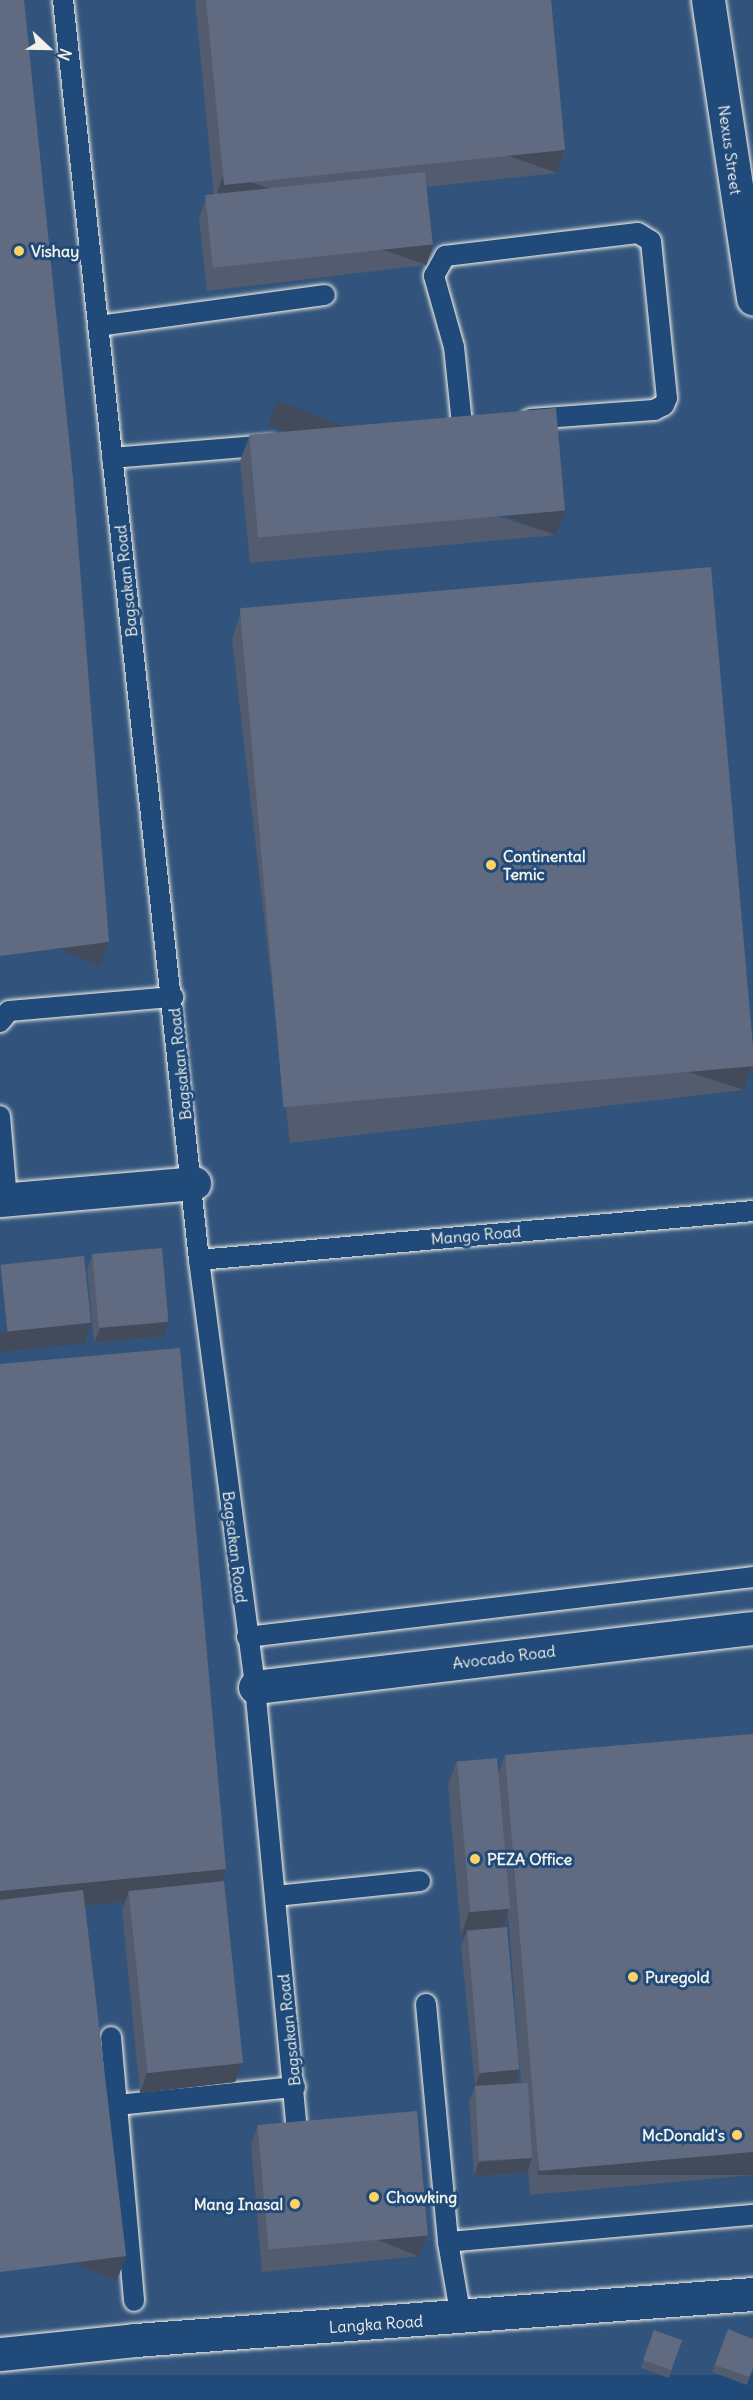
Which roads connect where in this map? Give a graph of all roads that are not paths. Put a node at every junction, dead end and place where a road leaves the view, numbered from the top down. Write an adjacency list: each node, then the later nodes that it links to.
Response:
1 (63, 0): 6 (lane, Bagsakan Road)
2 (708, 0): 3 (street, Nexus Street)
3 (749, 243): 4 (street, Nexus Street)
4 (752, 290)
5 (325, 295): 6 (lane)
6 (98, 326): 12 (lane, Bagsakan Road)
7 (507, 421): 9 (lane)
8 (484, 423): 9 (lane)
9 (462, 424): 10 (lane)
10 (439, 427)
11 (288, 443): 12 (lane)
12 (112, 458): 13 (lane, Bagsakan Road)
13 (173, 997): 14 (lane); 16 (lane, Bagsakan Road)
14 (0, 1022)
15 (0, 1116): 17 (lane)
16 (194, 1183): 17 (street); 19 (lane, Bagsakan Road)
17 (3, 1199)
18 (753, 1211): 19 (lane, Mango Road)
19 (199, 1260): 22 (lane, Bagsakan Road)
20 (753, 1577): 22 (lane)
21 (753, 1628): 23 (street, Avocado Road)
22 (247, 1637): 23 (lane, Bagsakan Road)
23 (255, 1686): 25 (lane, Bagsakan Road)
24 (420, 1881): 25 (lane)
25 (276, 1896): 28 (lane, Bagsakan Road)
26 (426, 2004): 32 (lane)
27 (111, 2037): 29 (lane)
28 (295, 2087): 29 (lane); 30 (lane, Bagsakan Road)
29 (117, 2105): 34 (lane)
30 (297, 2128)
31 (753, 2215): 32 (lane)
32 (448, 2242): 35 (lane)
33 (753, 2294): 35 (street, Langka Road)
34 (134, 2301)
35 (461, 2318): 36 (street, Langka Road)
36 (0, 2354)

